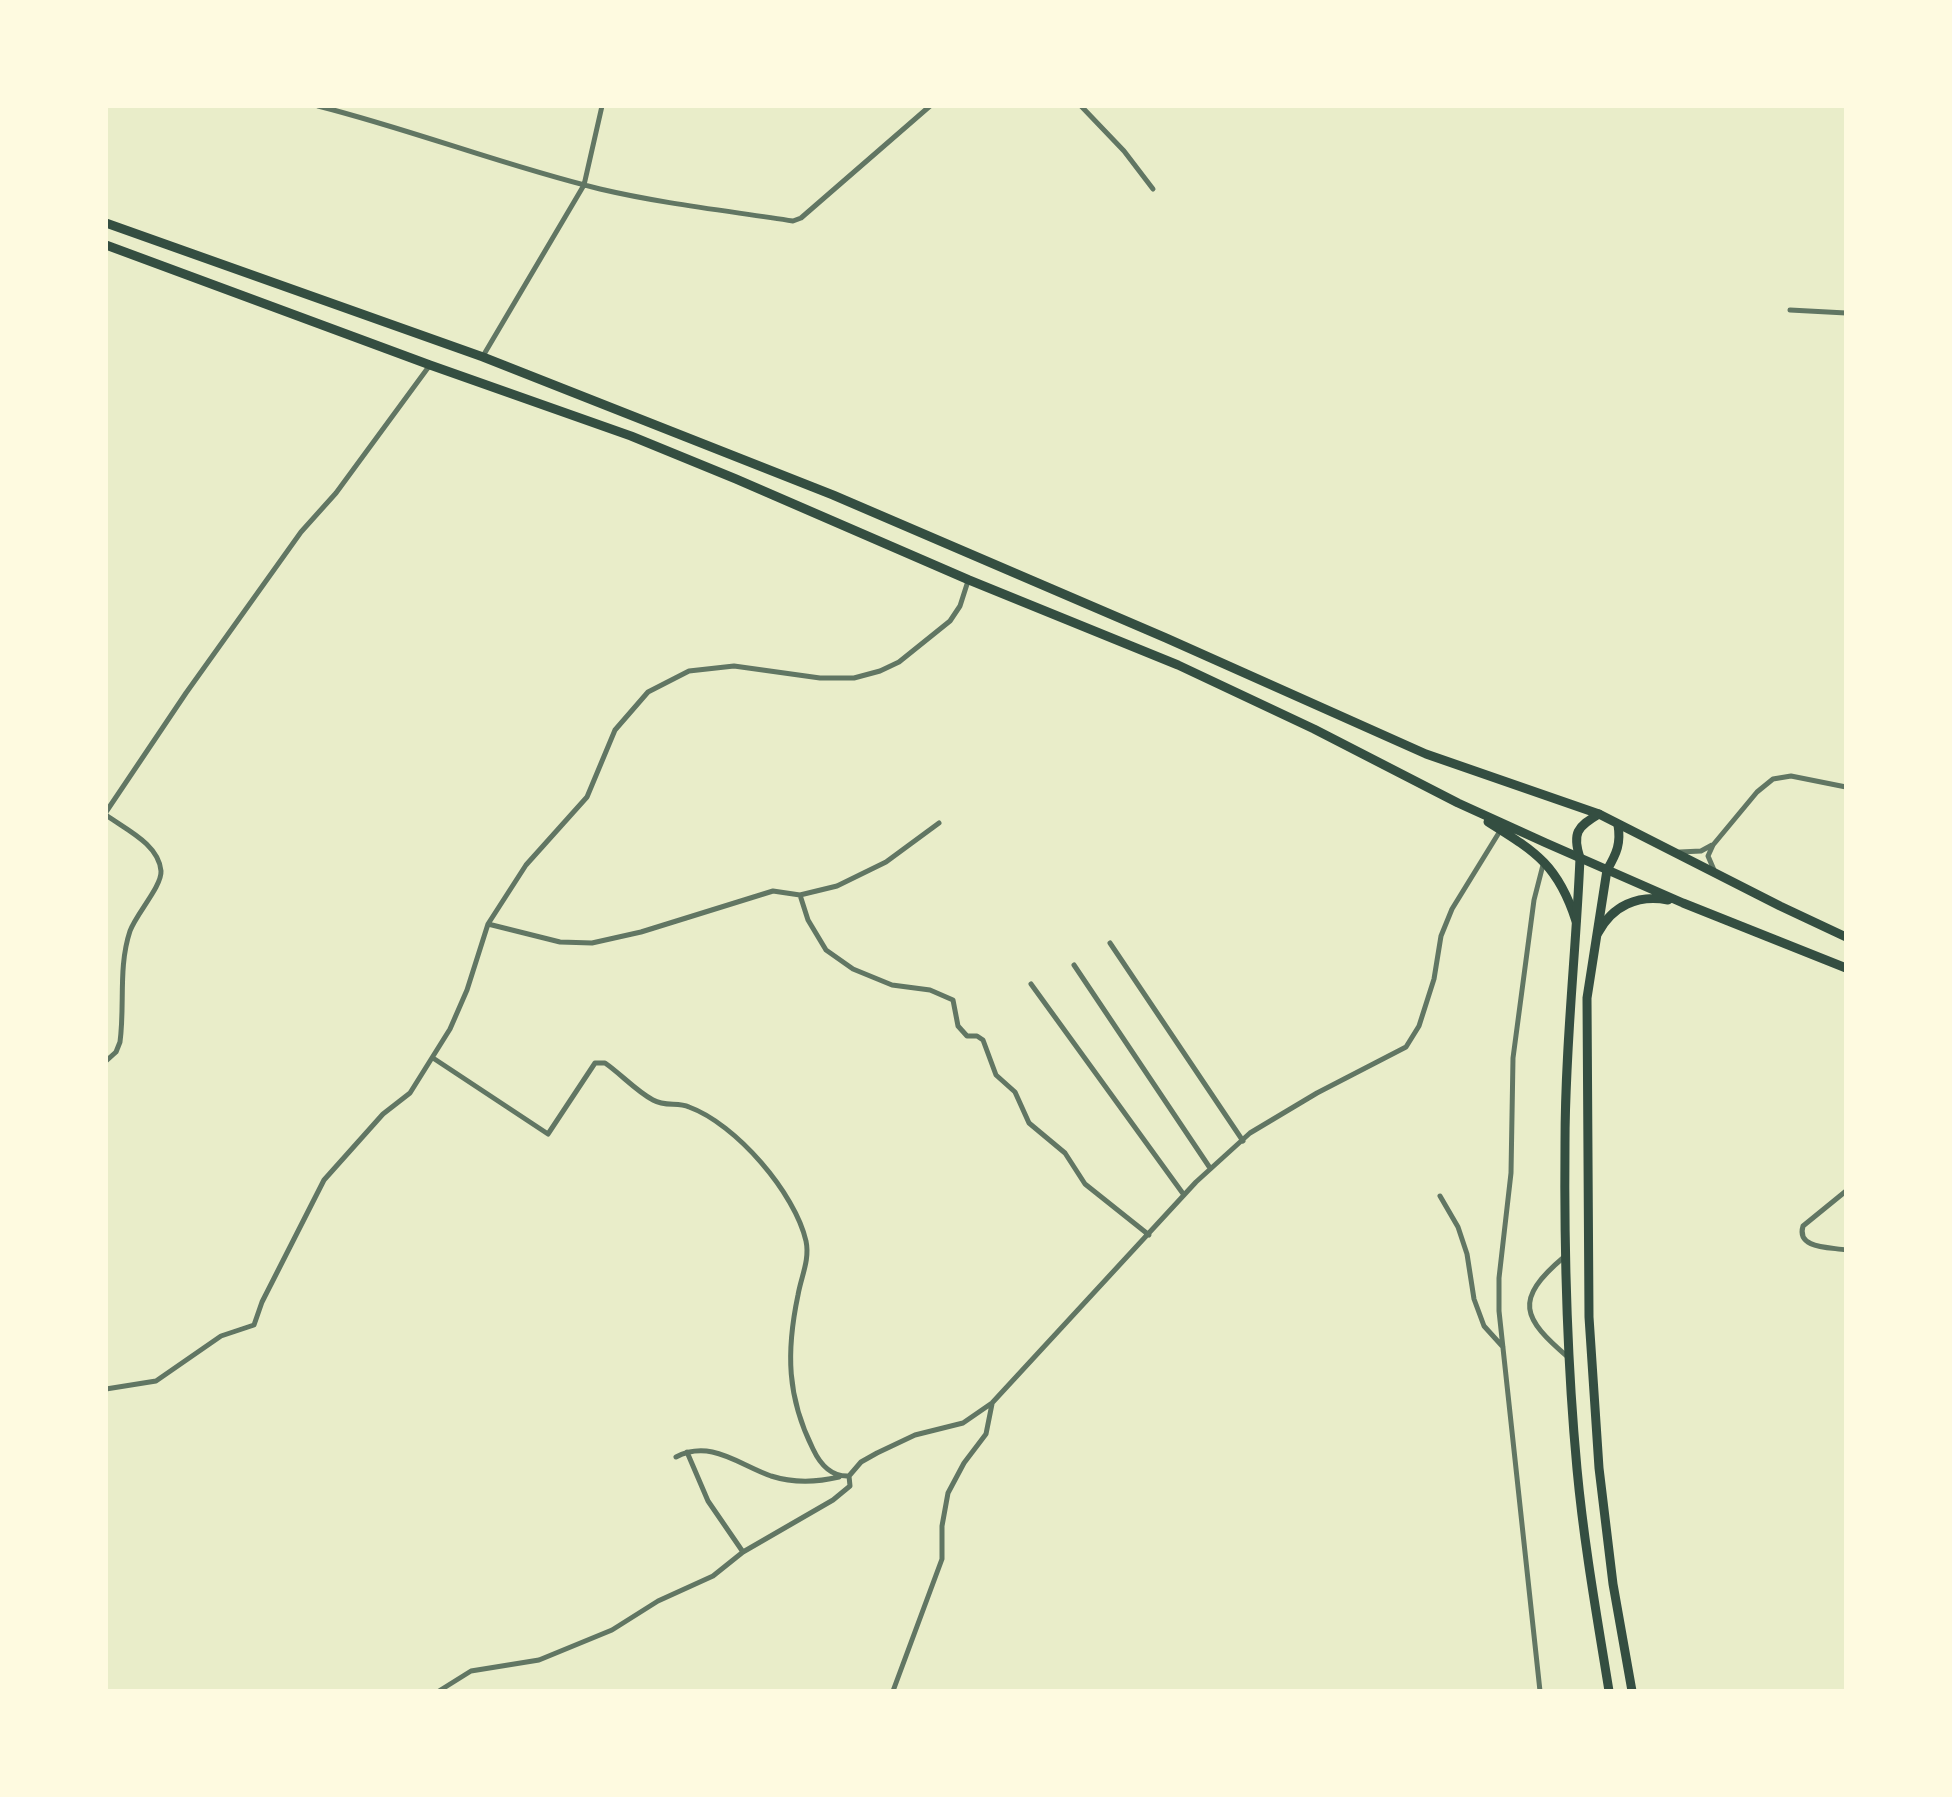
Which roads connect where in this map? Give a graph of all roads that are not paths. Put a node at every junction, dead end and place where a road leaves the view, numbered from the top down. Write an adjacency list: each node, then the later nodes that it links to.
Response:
1 (318, 106): 5 (street)
2 (602, 106): 5 (street)
3 (930, 106): 5 (street)
4 (1081, 106): 6 (street)
5 (584, 185): 11 (street)
6 (1153, 189)
7 (106, 223): 11 (highway)
8 (106, 245): 12 (highway)
9 (1790, 310): 10 (street)
10 (1846, 313)
11 (483, 357): 17 (highway)
12 (430, 365): 13 (highway); 16 (street)
13 (969, 580): 15 (highway); 30 (street)
14 (1846, 787): 21 (street)
15 (1458, 803): 20 (highway); 23 (highway)
16 (106, 814): 38 (street)
17 (1599, 814): 19 (highway); 23 (highway)
18 (939, 823): 27 (street)
19 (1618, 825): 22 (highway); 25 (highway)
20 (1501, 830): 24 (highway); 39 (street)
21 (1713, 845): 22 (street); 26 (street)
22 (1673, 852): 26 (highway)
23 (1580, 858): 25 (highway); 29 (highway)
24 (1544, 861): 29 (highway); 47 (street)
25 (1607, 870): 28 (highway); 32 (highway)
26 (1719, 875): 31 (highway)
27 (800, 895): 30 (street); 44 (street)
28 (1683, 903): 32 (highway); 35 (highway)
29 (1576, 922): 46 (highway)
30 (488, 924): 37 (street)
31 (1846, 937)
32 (1594, 940): 60 (highway)
33 (1110, 943): 39 (street)
34 (1074, 965): 40 (street)
35 (1846, 968)
36 (1031, 984): 42 (street)
37 (433, 1058): 49 (street); 54 (street)
38 (106, 1061)
39 (1243, 1141): 40 (street)
40 (1210, 1168): 42 (street)
41 (1846, 1191): 45 (street)
42 (1184, 1195): 44 (street)
43 (1440, 1196): 47 (street)
44 (1149, 1235): 50 (street)
45 (1846, 1250)
46 (1566, 1255): 48 (highway); 48 (street)
47 (1504, 1348): 58 (street)
48 (1570, 1359): 59 (highway)
49 (106, 1389)
50 (992, 1403): 53 (street); 57 (street)
51 (686, 1452): 52 (street); 54 (street); 55 (street)
52 (676, 1457)
53 (849, 1476): 54 (street); 55 (street)
54 (840, 1477)
55 (743, 1552): 56 (street)
56 (439, 1691)
57 (893, 1691)
58 (1540, 1691)
59 (1609, 1691)
60 (1632, 1691)

